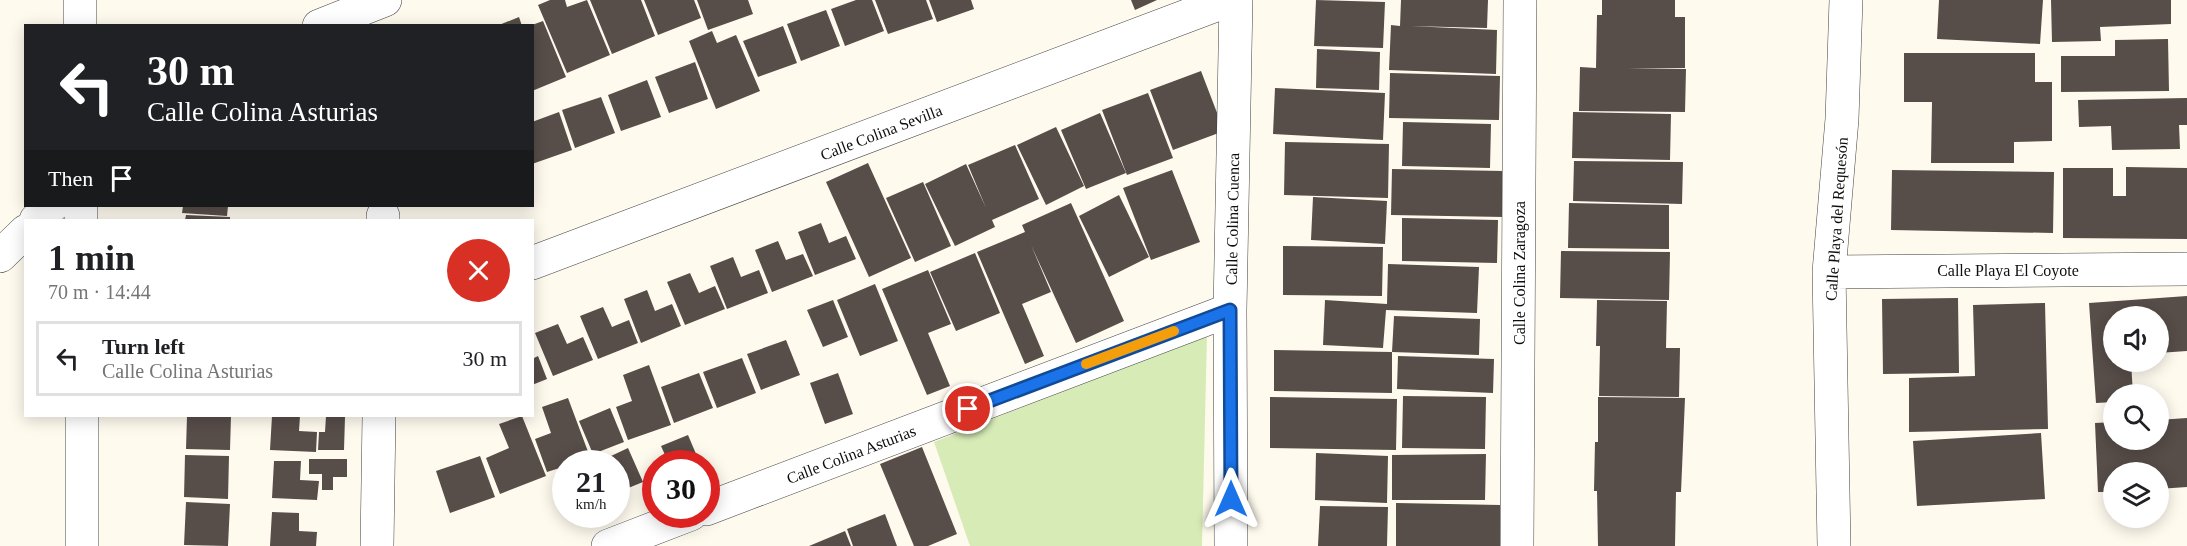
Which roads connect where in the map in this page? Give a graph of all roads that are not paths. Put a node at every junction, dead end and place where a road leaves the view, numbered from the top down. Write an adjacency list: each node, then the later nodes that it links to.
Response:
1 (80, 0): 7 (street)
2 (385, 0): 8 (street)
3 (1229, 0): 13 (street, Calle Colina Sevilla)
4 (1236, 0): 16 (street, Calle Colina Cuenca)
5 (1520, 0): 25 (street, Calle Colina Zaragoza)
6 (1846, 0): 15 (street, Calle Playa del Requesón)
7 (80, 24)
8 (324, 24)
9 (51, 207): 10 (street)
10 (37, 219)
11 (24, 233): 12 (street)
12 (0, 256)
13 (534, 262)
14 (2187, 269): 15 (street, Calle Playa El Coyote)
15 (1829, 272): 26 (street, Calle Playa del Requesón)
16 (1230, 310): 19 (street, Calle Colina Asturias); 24 (street, Calle Colina Cuenca)
17 (82, 417): 21 (street)
18 (379, 417): 22 (street)
19 (720, 504)
20 (655, 528): 23 (street)
21 (82, 546)
22 (377, 546)
23 (608, 546)
24 (1231, 546)
25 (1517, 546)
26 (1834, 546)

